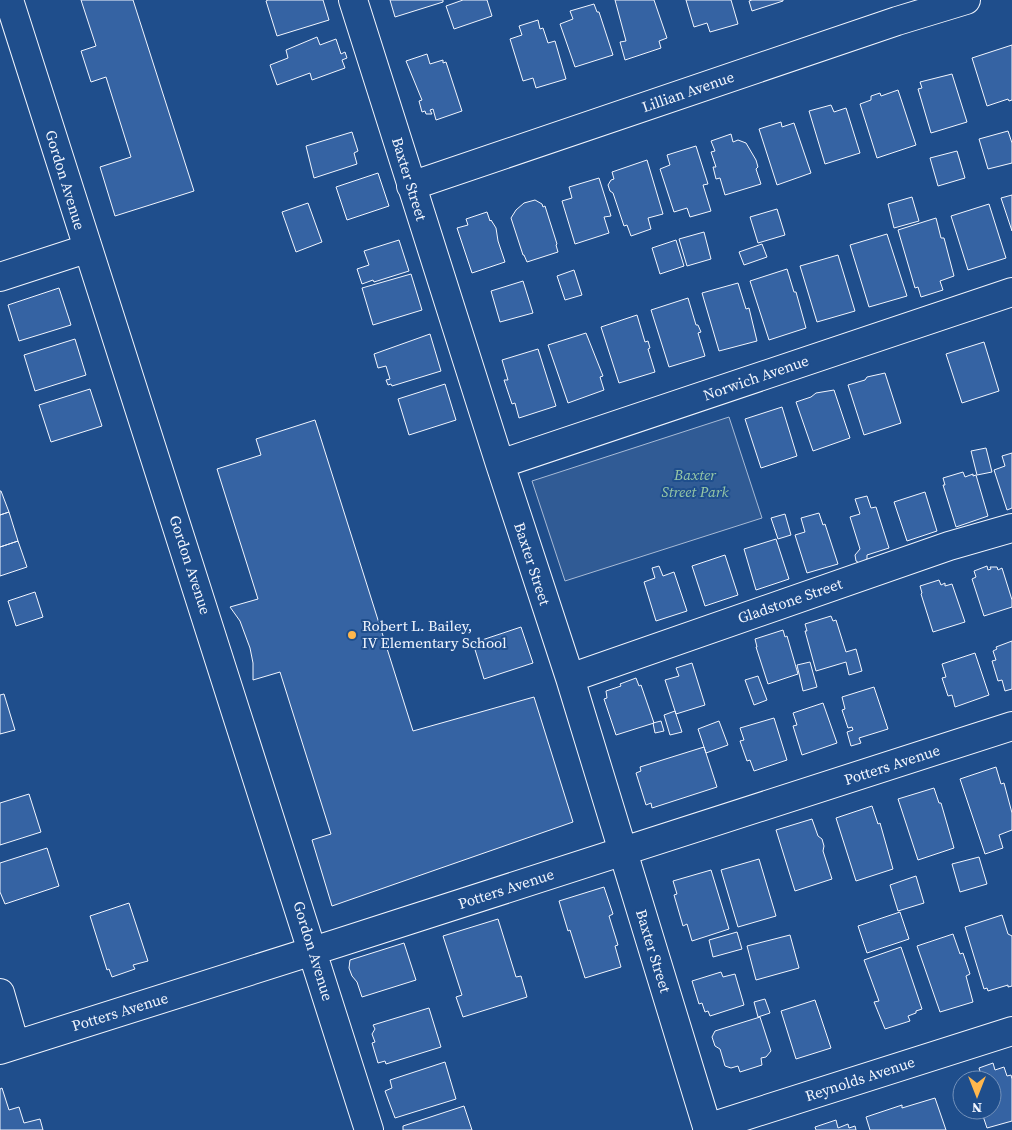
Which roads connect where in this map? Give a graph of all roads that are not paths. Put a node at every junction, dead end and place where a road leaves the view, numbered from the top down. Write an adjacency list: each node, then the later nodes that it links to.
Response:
1 (9, 0): 5 (street, Gordon Avenue)
2 (353, 0): 4 (street, Baxter Street)
3 (966, 0): 4 (street, Lillian Avenue)
4 (412, 186): 8 (street, Baxter Street)
5 (86, 249): 6 (street); 13 (street, Gordon Avenue)
6 (0, 277)
7 (1012, 292): 8 (street, Norwich Avenue)
8 (500, 464): 10 (street, Baxter Street)
9 (1012, 528): 10 (street, Gladstone Street)
10 (570, 678): 12 (street, Baxter Street)
11 (1012, 726): 12 (street, Potters Avenue)
12 (623, 852): 13 (street, Potters Avenue); 17 (street, Baxter Street)
13 (314, 951): 16 (street, Potters Avenue); 18 (street, Gordon Avenue)
14 (0, 993): 16 (street)
15 (1012, 1031): 17 (street, Reynolds Avenue)
16 (8, 1047)
17 (708, 1129)
18 (369, 1130)

